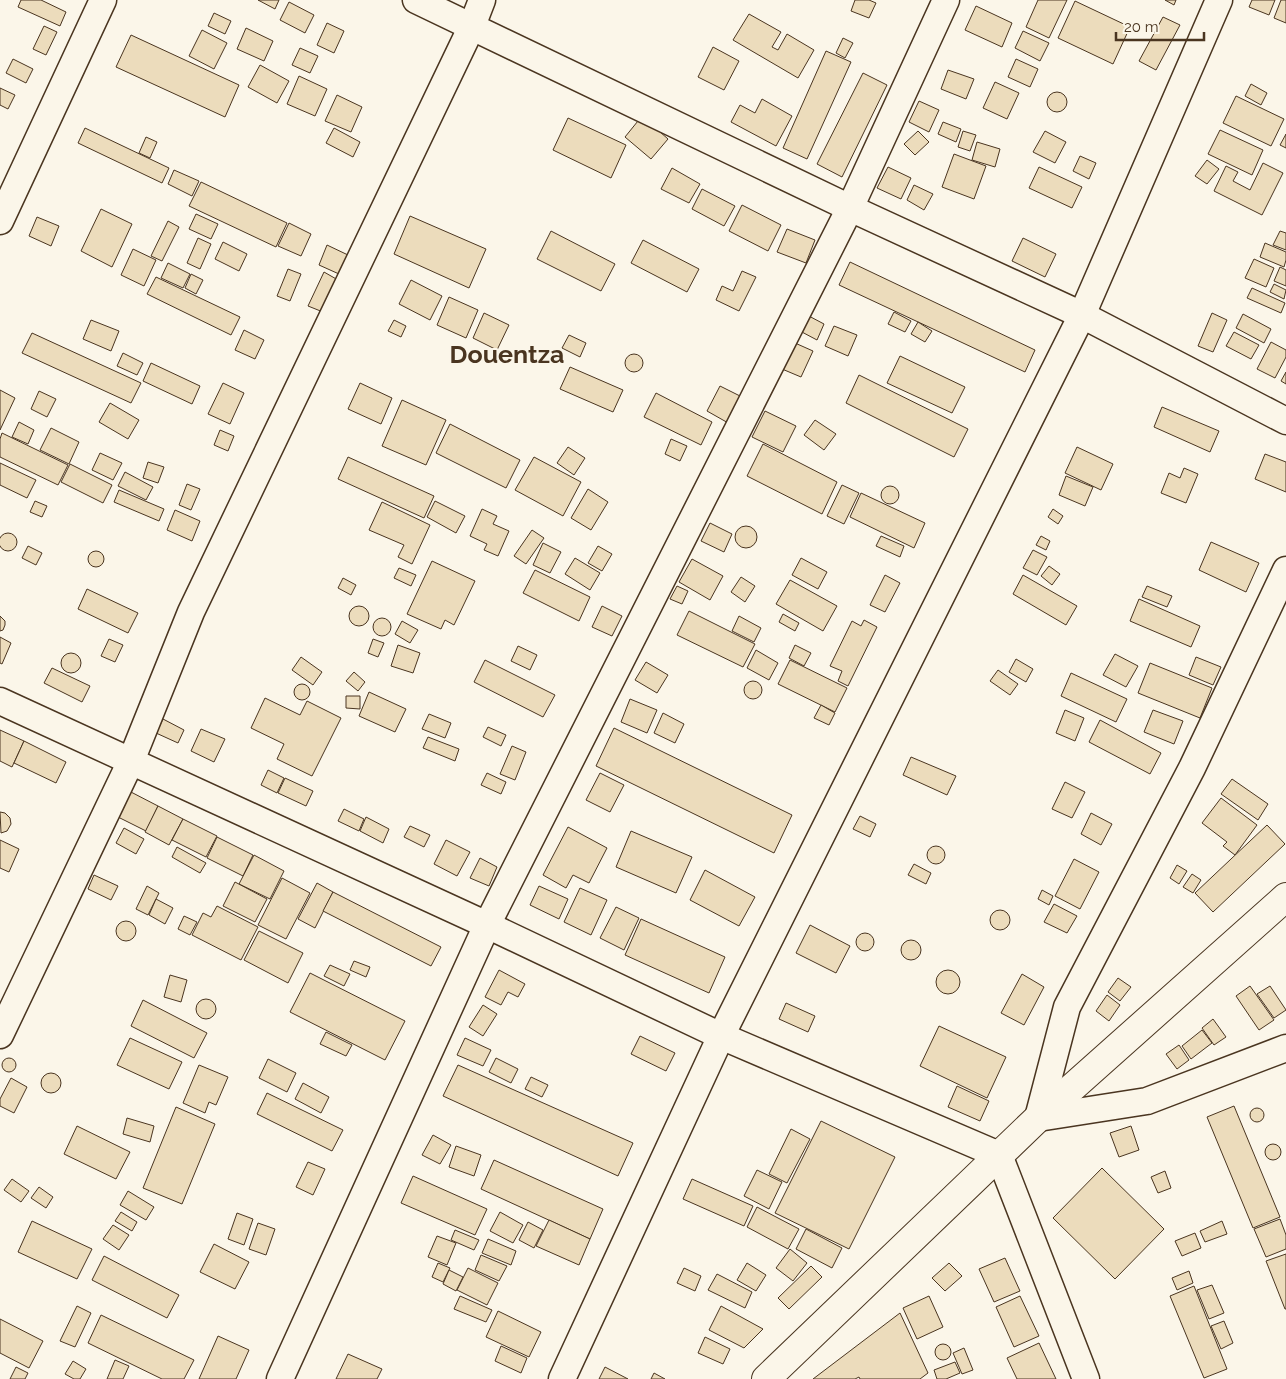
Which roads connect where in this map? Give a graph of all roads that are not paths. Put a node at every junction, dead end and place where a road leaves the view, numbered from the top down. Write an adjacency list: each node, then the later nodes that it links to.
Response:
1 (103, 0): 8 (street)
2 (416, 0): 6 (street)
3 (482, 0): 6 (street)
4 (946, 0): 7 (street)
5 (1219, 0): 9 (street)
6 (472, 26): 7 (street); 13 (street)
7 (850, 208): 9 (street); 15 (street)
8 (0, 221)
9 (1082, 316): 10 (street); 17 (street)
10 (1286, 421)
11 (1286, 570): 19 (street)
12 (0, 701): 13 (street)
13 (131, 761): 15 (street); 16 (street)
14 (1286, 897): 19 (main road)
15 (486, 926): 17 (street); 21 (street)
16 (0, 1036)
17 (720, 1036): 20 (street); 22 (street)
18 (1286, 1048): 19 (street)
19 (1038, 1118): 20 (main road)
20 (999, 1155): 23 (main road); 24 (street)
21 (280, 1379)
22 (562, 1379)
23 (766, 1379)
24 (1086, 1379)

